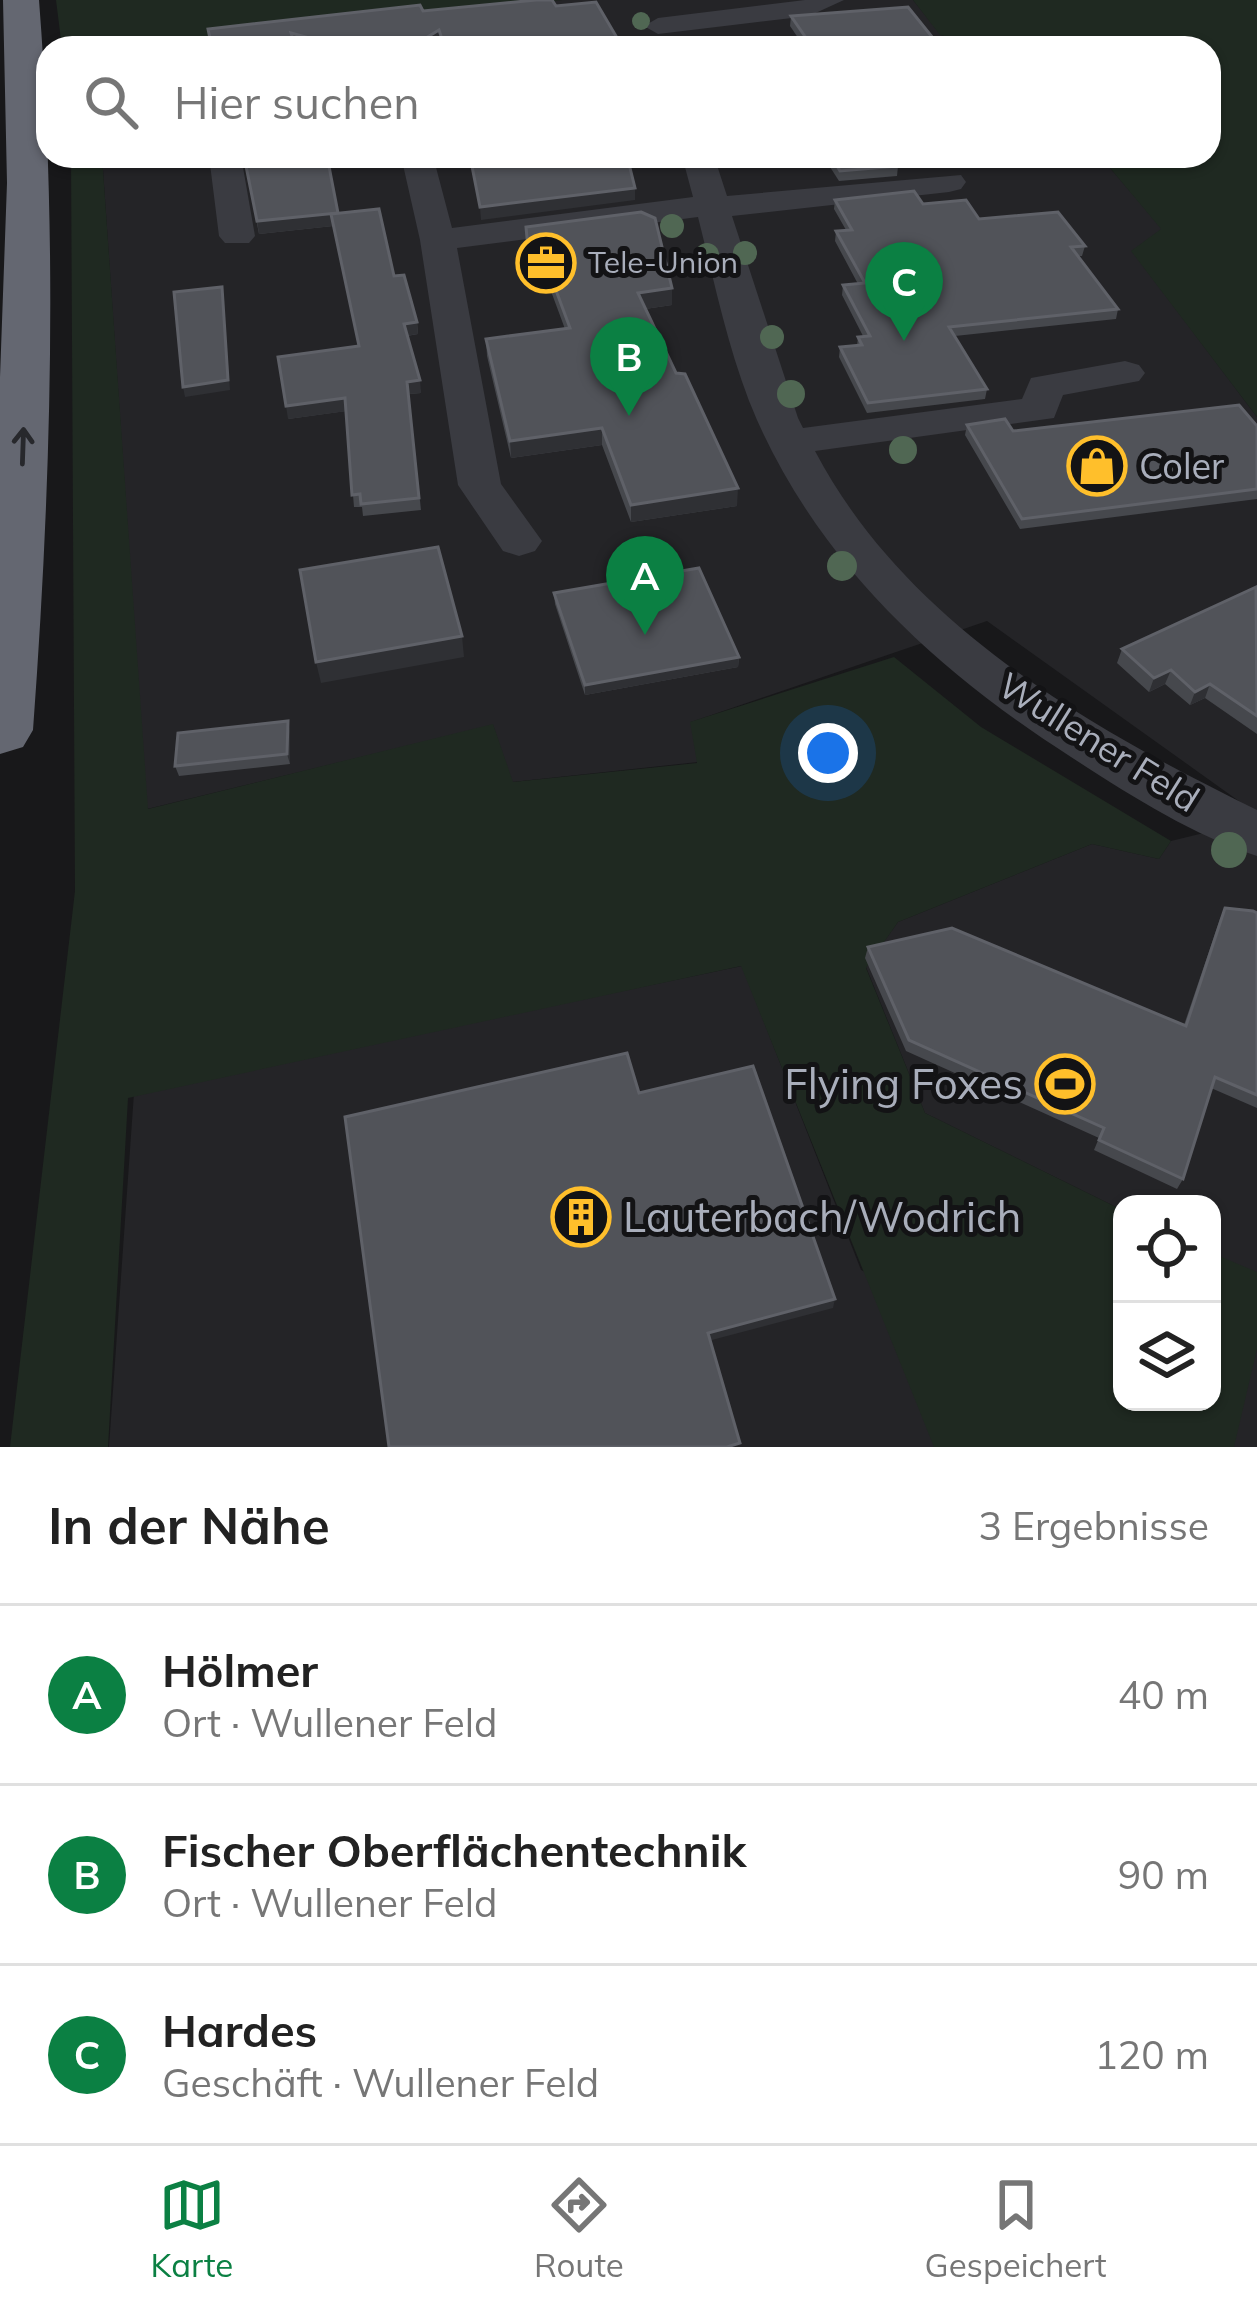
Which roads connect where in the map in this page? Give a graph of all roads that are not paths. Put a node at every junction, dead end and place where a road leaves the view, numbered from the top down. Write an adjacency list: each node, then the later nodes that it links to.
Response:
1 (21, 0): 15 (highway, one-way to 1)
2 (830, 0): 3 (street)
3 (658, 25)
4 (227, 168): 11 (street)
5 (386, 168): 10 (street)
6 (420, 168): 10 (street)
7 (842, 168): 9 (street)
8 (949, 182): 9 (street)
9 (707, 187): 10 (street); 13 (street, Wullener Feld)
10 (434, 225): 14 (street)
11 (237, 236)
12 (1125, 374): 13 (street)
13 (790, 442): 16 (street, Wullener Feld)
14 (519, 541)
15 (0, 730)
16 (1257, 835)

